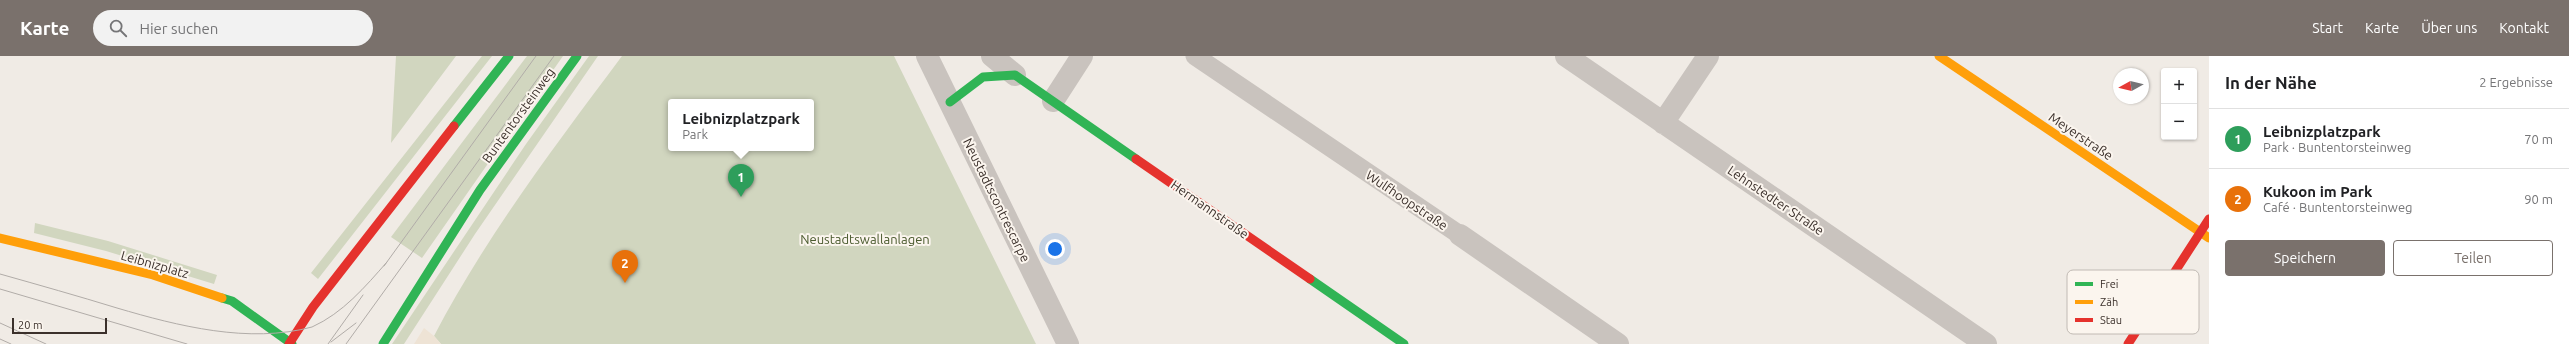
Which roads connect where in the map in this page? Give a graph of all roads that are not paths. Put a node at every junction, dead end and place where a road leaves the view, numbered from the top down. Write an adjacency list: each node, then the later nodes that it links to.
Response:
1 (509, 56): 21 (street, Leibnizplatz)
2 (577, 56): 22 (street, Buntentorsteinweg)
3 (927, 56): 12 (street, Neustadtscontrescarpe)
4 (992, 56): 10 (street, Hermannstraße)
5 (1082, 56): 11 (street)
6 (1195, 56): 16 (lane, Wulfhoopstraße)
7 (1566, 56): 13 (street, Lehnstedter Straße)
8 (1708, 56): 13 (street)
9 (1939, 56): 15 (street, Meyerstraße)
10 (1015, 75): 11 (street, Hermannstraße); 12 (street)
11 (1053, 101): 24 (street, Hermannstraße)
12 (950, 102): 23 (street, Neustadtscontrescarpe)
13 (1663, 123): 26 (street, Lehnstedter Straße)
14 (2209, 219): 15 (street)
15 (2200, 232): 18 (street, Meyerstraße); 19 (street)
16 (1460, 235): 25 (street, Wulfhoopstraße)
17 (0, 238): 21 (street, Leibnizplatz)
18 (2209, 238)
19 (2176, 270)
20 (2134, 334): 27 (street)
21 (290, 343)
22 (383, 344)
23 (1068, 344)
24 (1404, 344)
25 (1618, 344)
26 (1986, 344)
27 (2128, 344)

